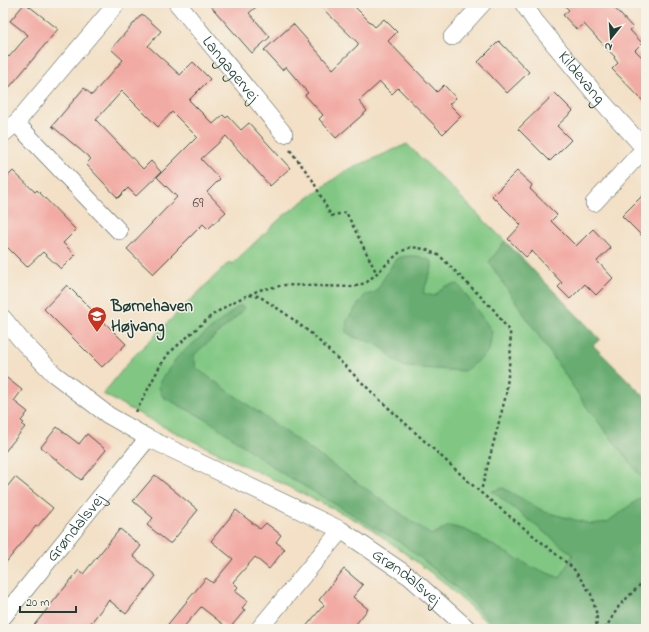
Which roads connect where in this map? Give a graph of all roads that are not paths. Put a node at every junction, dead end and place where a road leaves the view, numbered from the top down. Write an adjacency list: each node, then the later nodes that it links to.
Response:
1 (117, 3): 6 (street)
2 (177, 3): 8 (street, Langagervej)
3 (483, 3): 5 (street)
4 (523, 3): 9 (street, Kildevang)
5 (452, 36)
6 (16, 123): 7 (street); 11 (street)
7 (3, 134)
8 (284, 134)
9 (645, 150): 10 (street, Kildevang)
10 (594, 204)
11 (120, 231)
12 (3, 318): 13 (street, Grøndalsvej)
13 (148, 438): 14 (street, Grøndalsvej); 15 (street, Grøndalsvej)
14 (341, 530): 16 (street); 17 (street, Grøndalsvej)
15 (3, 617)
16 (259, 629)
17 (468, 629)

